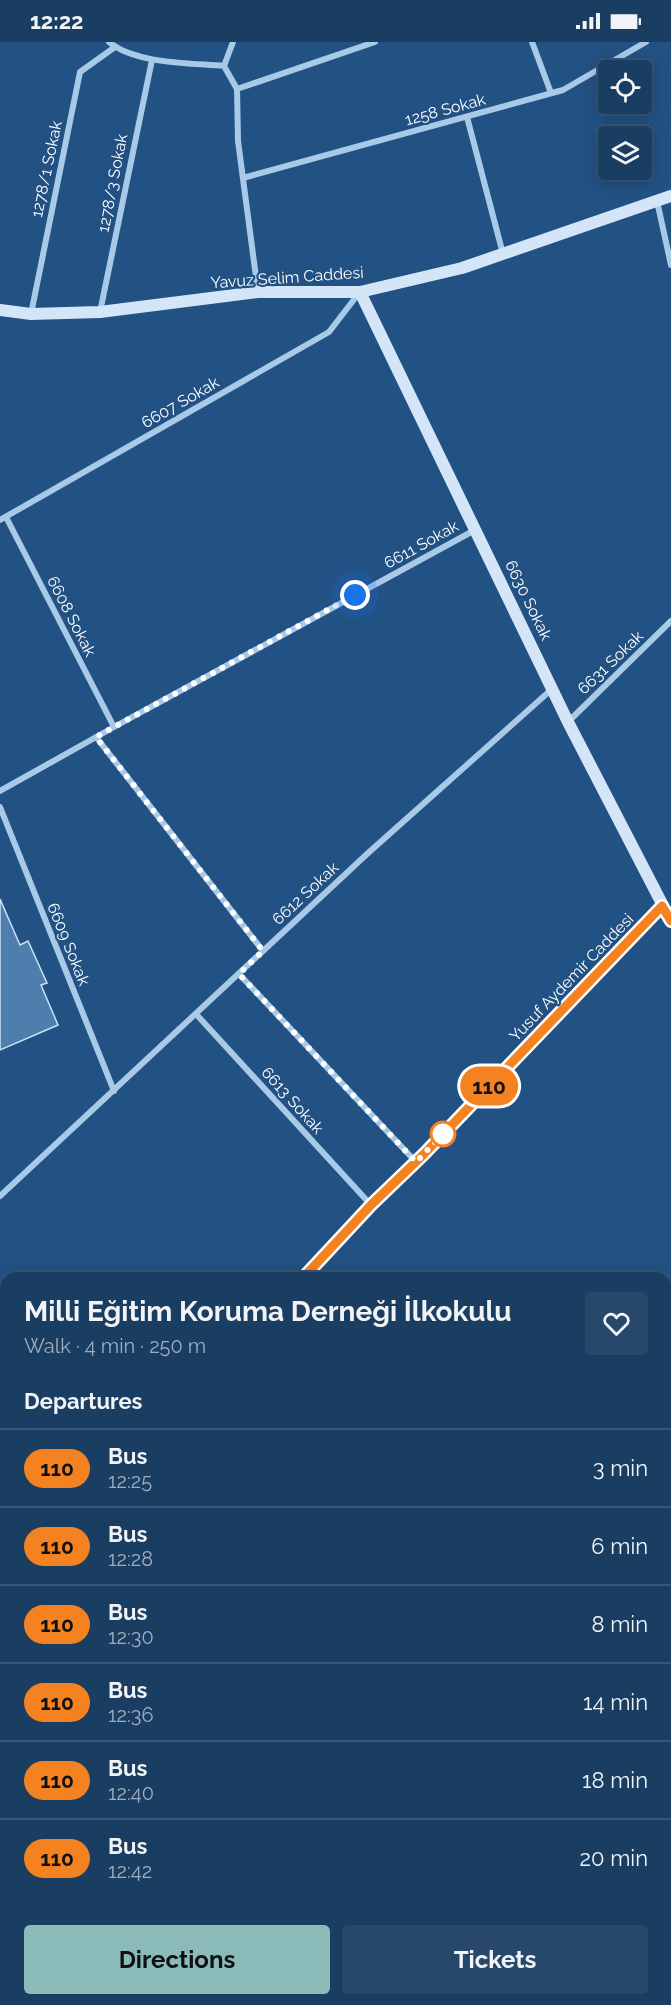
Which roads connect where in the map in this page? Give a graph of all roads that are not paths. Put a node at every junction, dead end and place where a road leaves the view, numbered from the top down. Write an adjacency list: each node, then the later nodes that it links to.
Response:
1 (109, 42): 6 (street)
2 (233, 42): 8 (street)
3 (375, 42): 9 (street)
4 (532, 42): 10 (street)
5 (646, 42): 10 (street, 1258 Sokak)
6 (115, 47): 7 (street); 21 (street, 1278/1 Sokak)
7 (152, 60): 8 (street); 20 (street, 1278/3 Sokak)
8 (224, 66): 9 (street)
9 (237, 89): 12 (street)
10 (551, 93): 11 (street, 1258 Sokak)
11 (467, 117): 12 (street, 1258 Sokak); 15 (street)
12 (243, 178): 17 (street)
13 (671, 196): 14 (street, Yavuz Selim Caddesi)
14 (657, 200): 15 (street, Yavuz Selim Caddesi); 16 (street)
15 (502, 254): 18 (street, Yavuz Selim Caddesi)
16 (671, 265)
17 (258, 292): 18 (street, Yavuz Selim Caddesi); 20 (street, Yavuz Selim Caddesi)
18 (360, 292): 22 (street, 6607 Sokak); 23 (street, 6630 Sokak)
19 (0, 310): 21 (street, Yavuz Selim Caddesi)
20 (100, 312): 21 (street, Yavuz Selim Caddesi)
21 (31, 314)
22 (3, 518): 27 (street, 6608 Sokak)
23 (476, 529): 25 (street, 6630 Sokak); 27 (street, 6611 Sokak)
24 (671, 621): 26 (street, 6631 Sokak)
25 (553, 688): 26 (street, 6630 Sokak); 33 (street, 6612 Sokak)
26 (568, 722): 31 (street, 6630 Sokak)
27 (114, 727): 28 (street, 6611 Sokak)
28 (96, 737): 29 (street, 6611 Sokak); 33 (street)
29 (0, 791)
30 (0, 807): 36 (street, 6609 Sokak)
31 (662, 906): 32 (street, 6630 Sokak); 37 (street, Yusuf Aydemir Caddesi)
32 (671, 921)
33 (263, 951): 34 (street, 6612 Sokak)
34 (239, 974): 35 (street, 6612 Sokak); 37 (street)
35 (196, 1014): 36 (street, 6612 Sokak); 39 (street, 6613 Sokak)
36 (114, 1091): 38 (street, 6612 Sokak)
37 (416, 1162): 39 (street, Yusuf Aydemir Caddesi)
38 (0, 1196)
39 (371, 1205): 40 (street, Yusuf Aydemir Caddesi)
40 (309, 1272)

